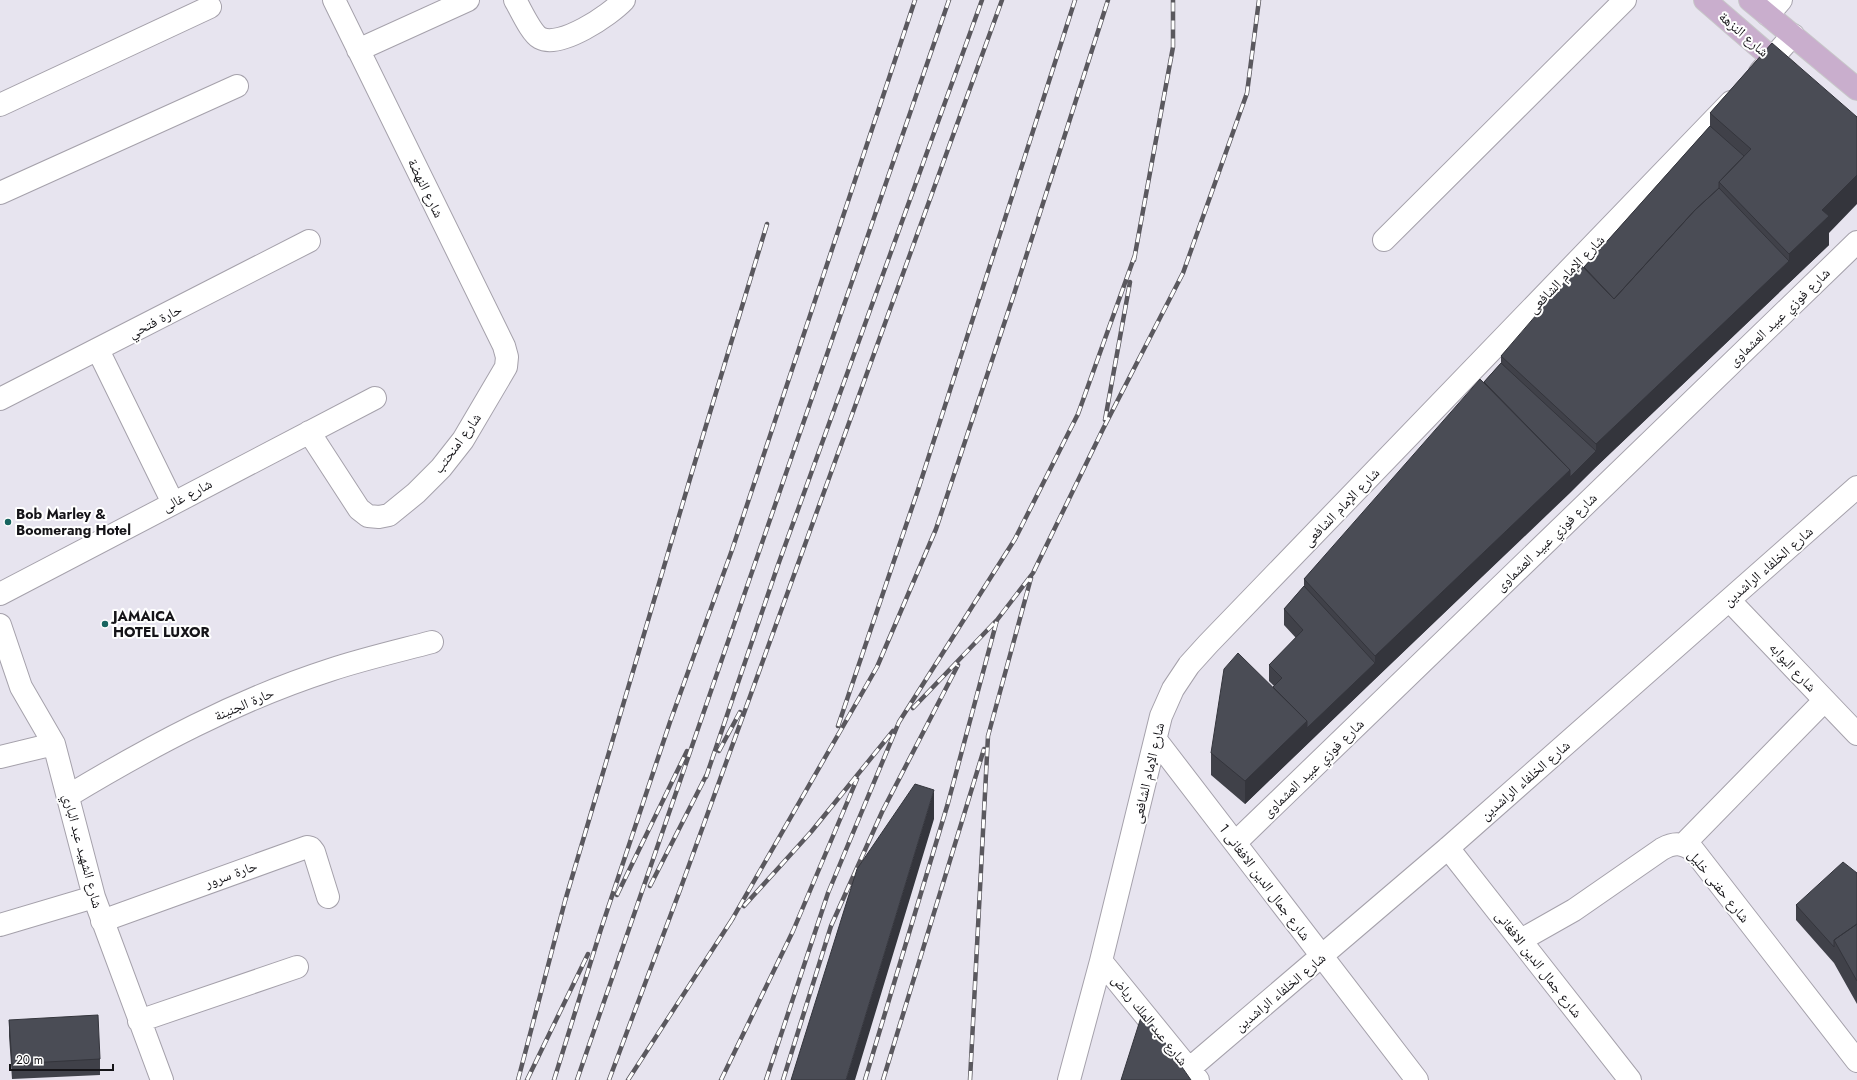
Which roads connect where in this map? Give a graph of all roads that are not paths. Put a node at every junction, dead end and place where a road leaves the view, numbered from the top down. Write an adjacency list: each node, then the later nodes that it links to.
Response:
1 (334, 0): 11 (street, شارع النهضة)
2 (468, 0): 11 (street)
3 (515, 0): 4 (street)
4 (624, 0)
5 (1625, 0): 18 (street)
6 (1705, 0): 12 (main road, شارع النزهة)
7 (1750, 0): 9 (main road)
8 (210, 7): 16 (street)
9 (1775, 7): 10 (main road)
10 (1793, 35): 12 (street, شارع الإمام الشافعى); 15 (main road)
11 (358, 50): 22 (street, شارع النهضة)
12 (1772, 59): 13 (main road, شارع النزهة); 34 (street, شارع الإمام الشافعى)
13 (1803, 85)
14 (236, 86): 17 (street)
15 (1857, 88)
16 (0, 105)
17 (0, 193)
18 (1384, 240)
19 (309, 241): 21 (street, حارة فتحي)
20 (1857, 242): 38 (street, شارع فوزي عبيد العشماوى)
21 (98, 350): 24 (street, حارة فتحي); 27 (street)
22 (502, 377): 25 (street, شارع امنحتب)
23 (375, 398): 25 (street, شارع غالى)
24 (0, 399)
25 (309, 432): 27 (street, شارع غالى)
26 (1853, 497): 29 (street, شارع الخلفاء الراشدين)
27 (173, 503): 28 (street, شارع غالى)
28 (0, 594)
29 (1729, 600): 32 (street, شارع البوابه); 40 (street, شارع الخلفاء الراشدين)
30 (0, 625): 35 (street, شارع الشهيد عبد الباري)
31 (432, 642): 37 (street, حارة الجنينة)
32 (1824, 701): 33 (street, شارع البوابه); 39 (street)
33 (1857, 734)
34 (1156, 740): 38 (street, شارع جمال الدين الافغانى 1); 47 (street, شارع الإمام الشافعى)
35 (54, 744): 36 (street); 37 (street, شارع الشهيد عبد الباري)
36 (0, 757)
37 (68, 796): 41 (street, شارع الشهيد عبد الباري)
38 (1235, 843): 46 (street, شارع جمال الدين الافغانى 1)
39 (1684, 844): 45 (street, شارع حفنى خليل); 50 (street, شارع حفنى خليل)
40 (1448, 848): 45 (street, شارع جمال الدين الافغانى); 46 (street, شارع الخلفاء الراشدين)
41 (94, 897): 43 (street, شارع الشهيد عبد الباري); 44 (street)
42 (328, 897): 43 (street, حارة سرور)
43 (102, 921): 49 (street, شارع الشهيد عبد الباري)
44 (0, 925)
45 (1521, 940): 55 (street, شارع جمال الدين الافغانى)
46 (1322, 957): 51 (street, شارع الخلفاء الراشدين); 54 (street, شارع جمال الدين الافغانى 1)
47 (1101, 961): 51 (street, شارع عبد الملك رياض); 53 (street, شارع الإمام الشافعى)
48 (297, 967): 49 (street)
49 (139, 1021): 52 (street, شارع الشهيد عبد الباري)
50 (1857, 1061)
51 (1194, 1075)
52 (162, 1080)
53 (1069, 1080)
54 (1417, 1080)
55 (1630, 1080)

